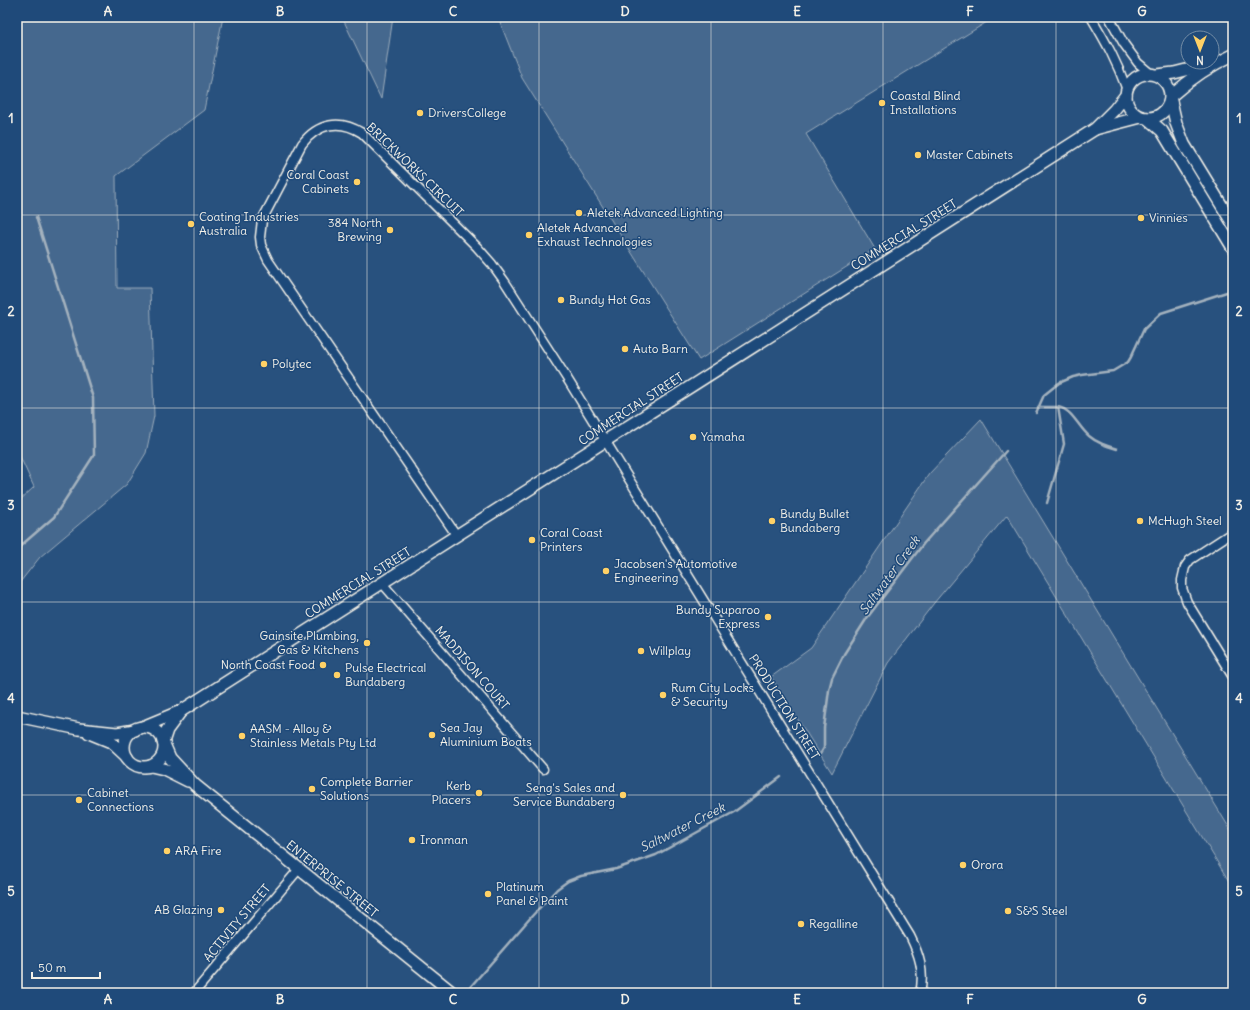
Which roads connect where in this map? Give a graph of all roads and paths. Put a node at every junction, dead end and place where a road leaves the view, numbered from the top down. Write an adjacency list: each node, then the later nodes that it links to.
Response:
1 (1091, 17): 8 (street)
2 (1108, 17): 7 (street)
3 (1233, 54): 4 (street)
4 (1220, 61)
5 (1186, 70): 7 (street)
6 (1206, 70): 9 (street)
7 (1154, 74): 8 (street); 9 (street)
8 (1126, 92): 10 (street); 11 (street, COMMERCIAL STREET)
9 (1171, 98): 10 (street); 12 (street)
10 (1144, 118): 11 (street, COMMERCIAL STREET); 13 (street)
11 (1095, 129): 14 (street, COMMERCIAL STREET)
12 (1233, 224)
13 (1233, 248)
14 (605, 441): 16 (street, COMMERCIAL STREET); 16 (street, BRICKWORKS CIRCUIT); 31 (street, PRODUCTION STREET)
15 (1233, 532): 18 (street)
16 (458, 536): 17 (street, COMMERCIAL STREET)
17 (382, 584): 19 (street, COMMERCIAL STREET); 26 (street, MADDISON COURT)
18 (1233, 677)
19 (181, 711): 22 (street, COMMERCIAL STREET); 23 (street, COMMERCIAL STREET)
20 (17, 716): 21 (street)
21 (79, 729): 22 (street); 24 (street)
22 (137, 729): 23 (street); 24 (street)
23 (163, 743): 25 (street); 27 (street, ENTERPRISE STREET)
24 (127, 758): 25 (street)
25 (151, 766): 27 (street, ENTERPRISE STREET)
26 (543, 769)
27 (195, 785): 28 (street, ENTERPRISE STREET)
28 (299, 869): 29 (street, ENTERPRISE STREET); 30 (street, ACTIVITY STREET)
29 (449, 990)
30 (194, 993)
31 (920, 993)

